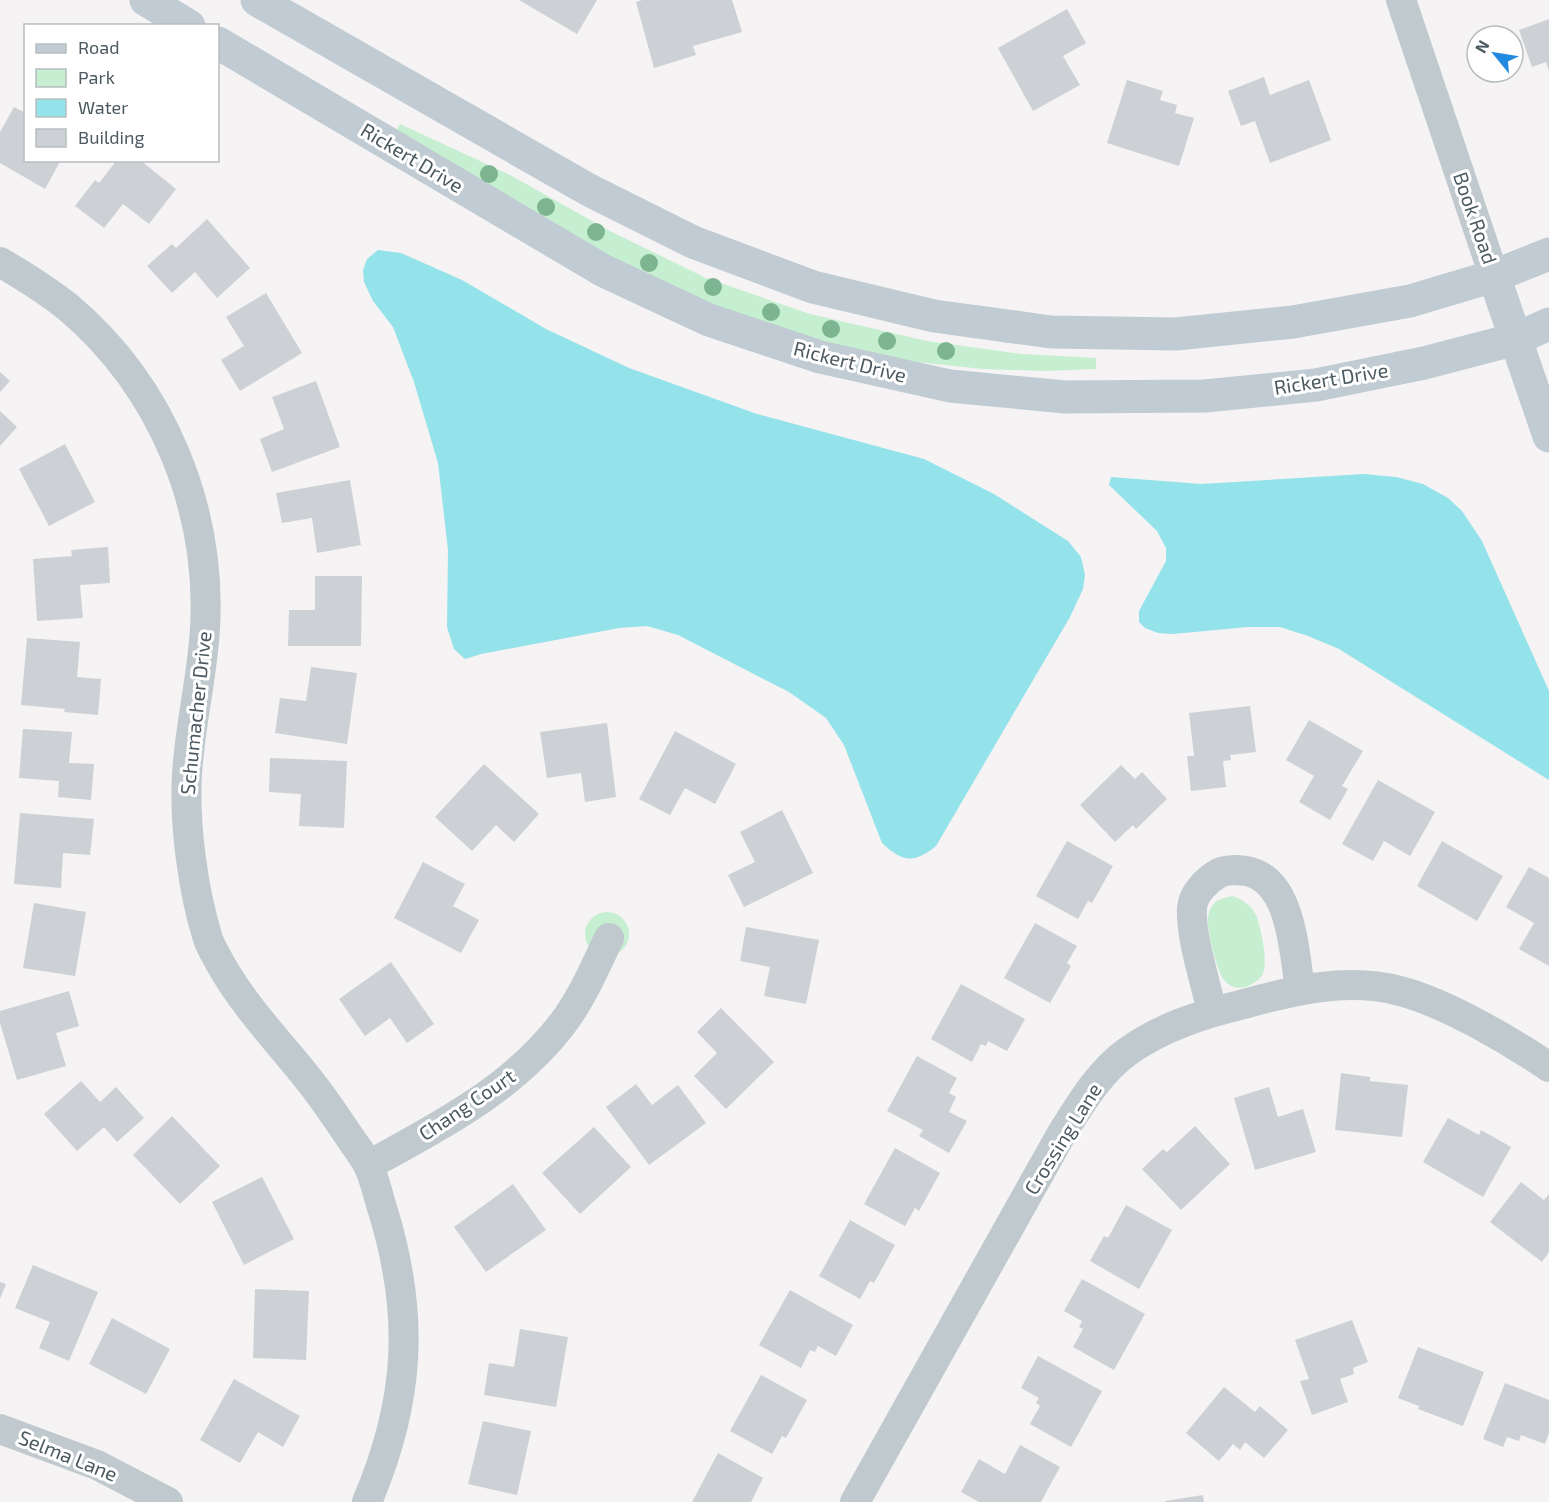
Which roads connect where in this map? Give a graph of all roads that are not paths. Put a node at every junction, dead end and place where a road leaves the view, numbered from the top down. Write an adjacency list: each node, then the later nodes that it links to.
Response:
1 (146, 0): 4 (street)
2 (257, 0): 8 (street)
3 (1401, 0): 8 (street, Book Road)
4 (186, 24)
5 (219, 44): 10 (street, Rickert Drive)
6 (1549, 254): 8 (street)
7 (0, 262): 16 (street, Schumacher Drive)
8 (1494, 276): 10 (street, Book Road)
9 (1549, 324): 10 (street, Rickert Drive)
10 (1516, 339): 11 (street, Book Road)
11 (1549, 436)
12 (609, 938): 16 (street, Chang Court)
13 (1300, 989): 14 (street, Crossing Lane); 14 (street); 15 (street, Crossing Lane)
14 (1212, 1012): 20 (street, Crossing Lane)
15 (1549, 1067)
16 (369, 1165): 19 (street, Schumacher Drive)
17 (0, 1429): 18 (street, Selma Lane)
18 (168, 1502)
19 (368, 1502)
20 (855, 1502)

